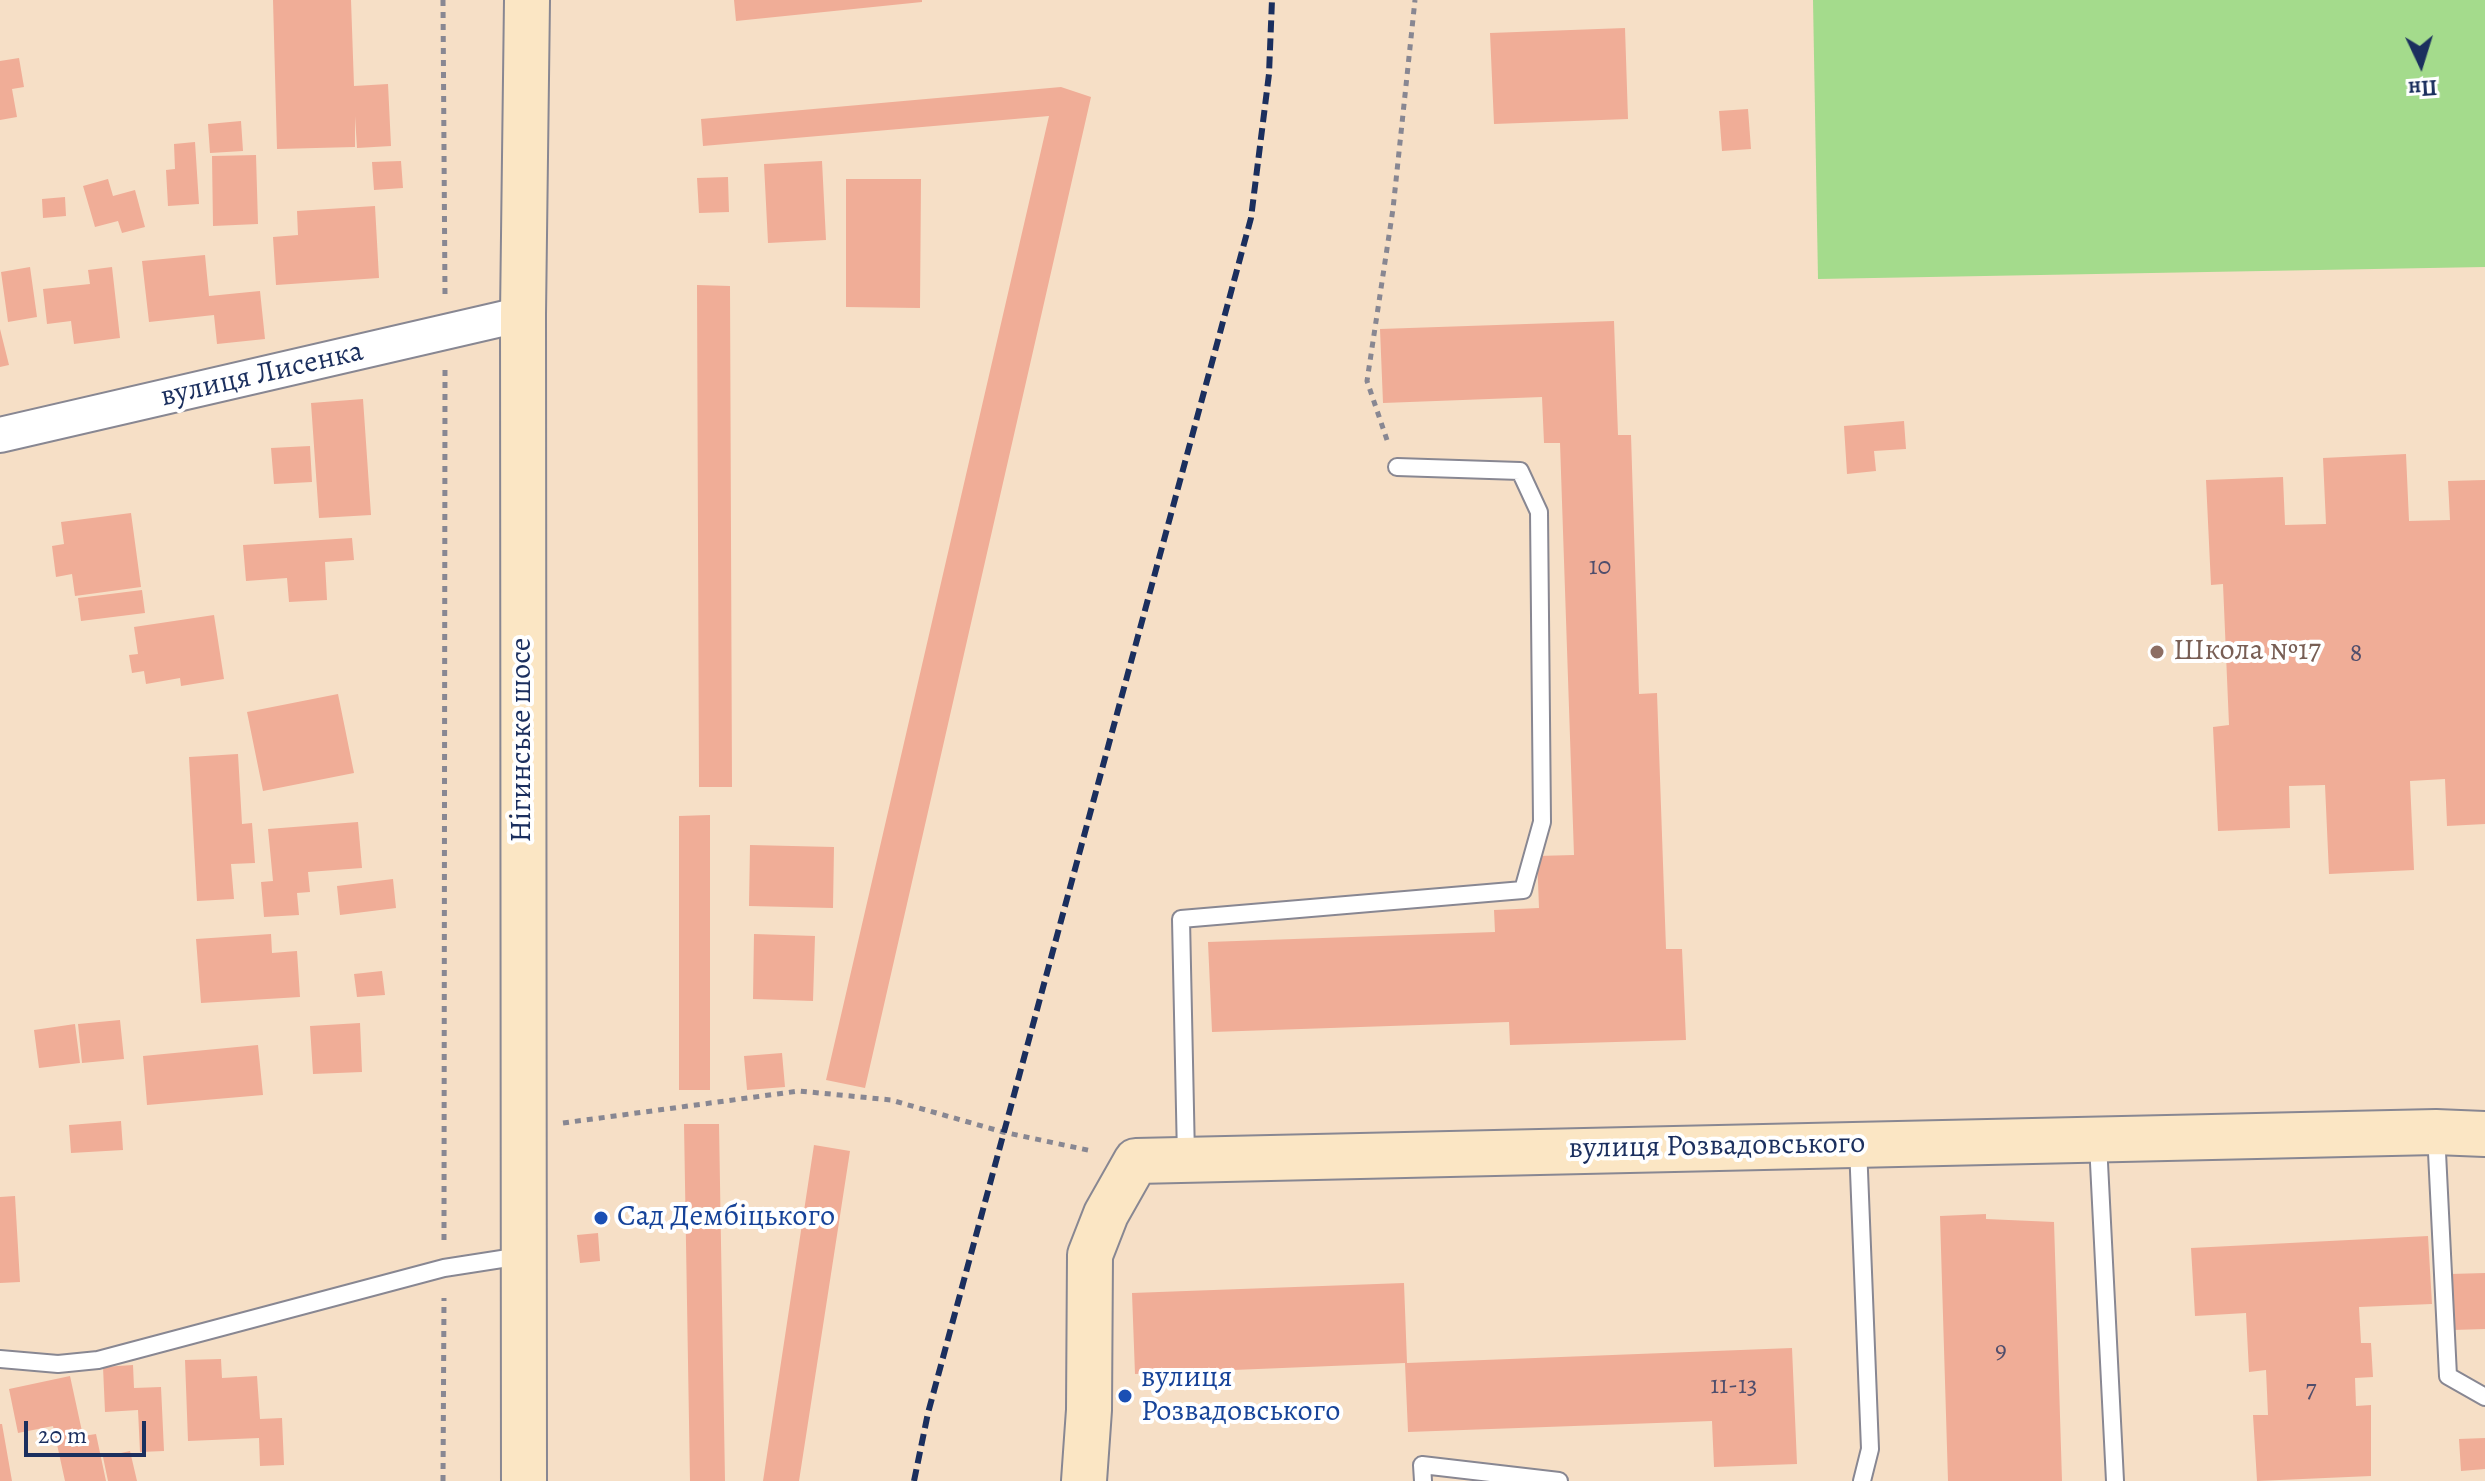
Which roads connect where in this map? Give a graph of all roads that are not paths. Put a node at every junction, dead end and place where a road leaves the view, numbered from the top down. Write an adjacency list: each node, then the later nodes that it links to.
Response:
1 (527, 0): 2 (street, Нігинське шосе)
2 (523, 314): 3 (street, вулиця Лисенка); 10 (street, Нігинське шосе)
3 (0, 435)
4 (1397, 467): 9 (lane)
5 (2436, 1132): 6 (street, вулиця Розвадовського); 7 (street, вулиця Розвадовського); 12 (lane)
6 (2485, 1134)
7 (2098, 1139): 8 (street, вулиця Розвадовського); 18 (lane)
8 (1858, 1144): 9 (street, вулиця Розвадовського); 17 (lane)
9 (1186, 1159): 14 (street, вулиця Розвадовського)
10 (522, 1255): 11 (lane); 13 (street, Нігинське шосе)
11 (0, 1359)
12 (2485, 1397)
13 (524, 1481)
14 (1084, 1481)
15 (1423, 1481): 16 (lane)
16 (1559, 1481)
17 (1862, 1481)
18 (2115, 1481)

